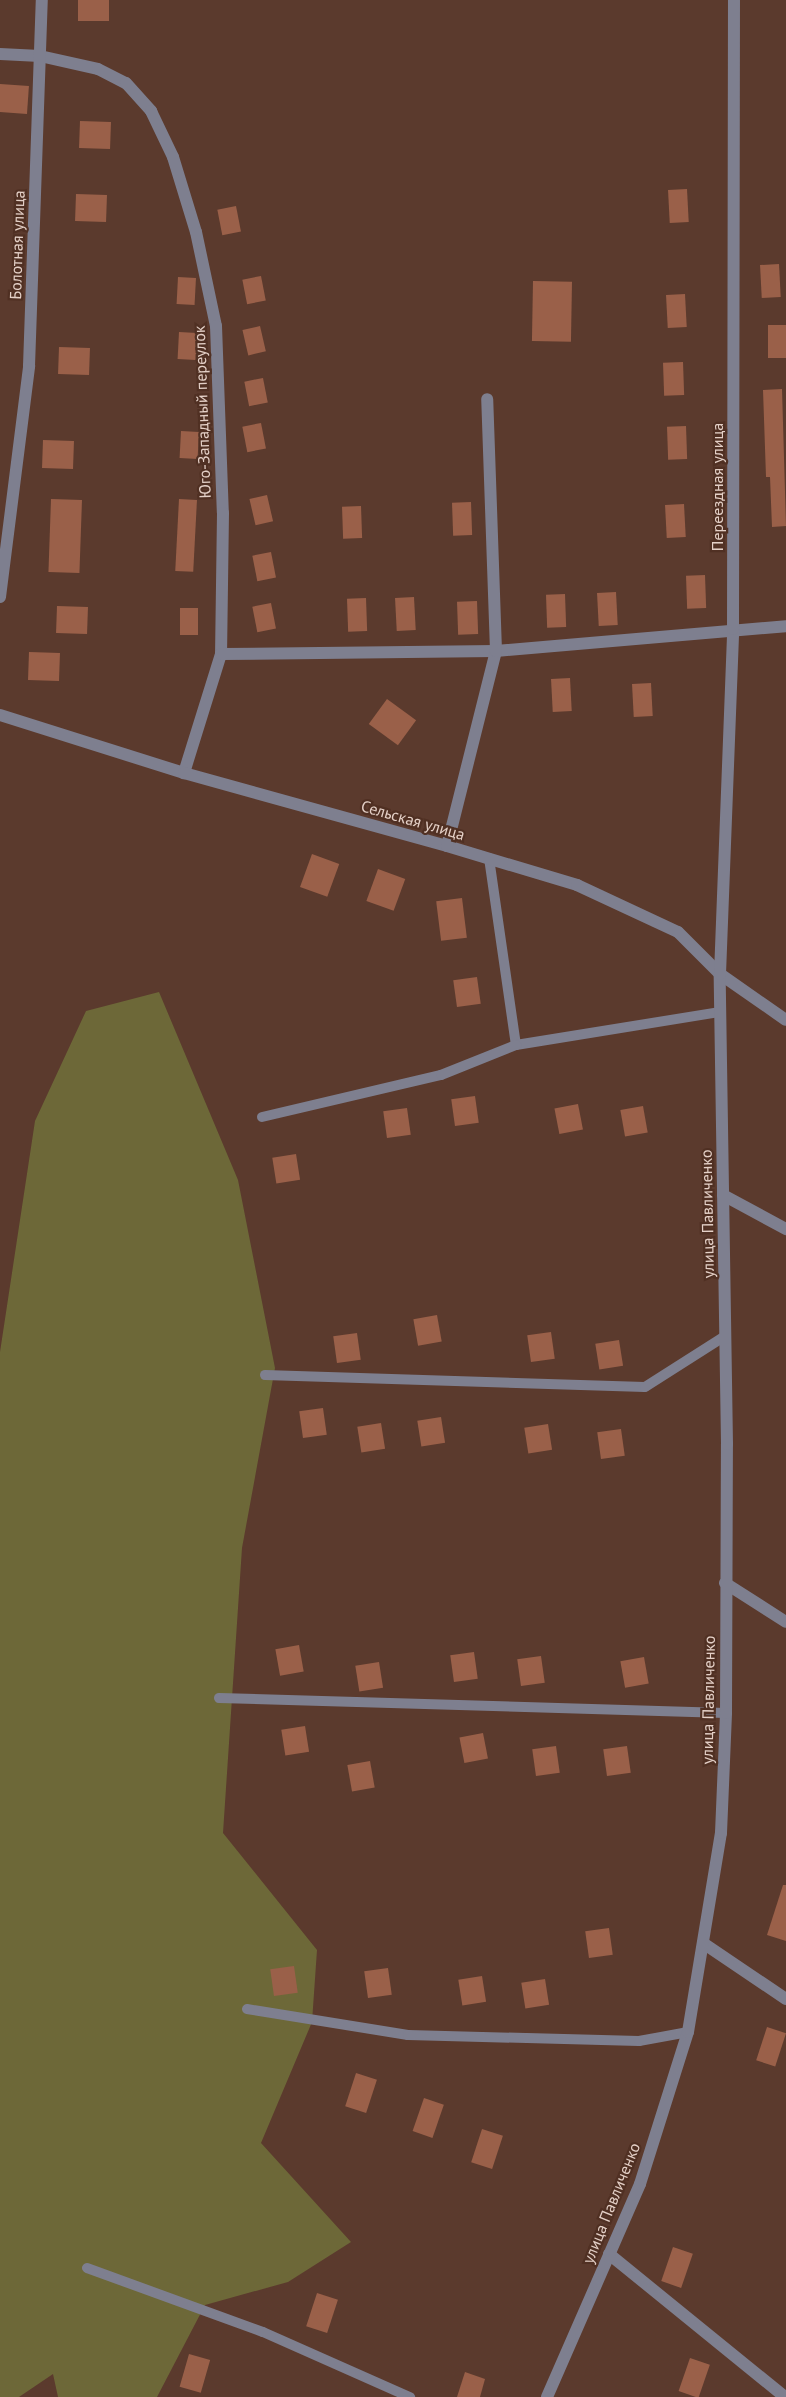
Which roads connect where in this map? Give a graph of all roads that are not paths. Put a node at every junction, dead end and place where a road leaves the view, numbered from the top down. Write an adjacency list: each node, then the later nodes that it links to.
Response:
1 (42, 0): 4 (street, Болотная улица)
2 (734, 0): 8 (street, Переездная улица)
3 (0, 54): 4 (street, Юго-Западный переулок)
4 (40, 56): 6 (street, Болотная улица); 10 (street, Юго-Западный переулок)
5 (487, 399): 9 (street)
6 (0, 597)
7 (786, 626): 8 (street)
8 (733, 629): 9 (street); 15 (street, Переездная улица)
9 (496, 651): 10 (street); 13 (street)
10 (221, 654): 12 (street, Юго-Западный переулок)
11 (0, 714): 12 (street, Сельская улица)
12 (183, 773): 13 (street, Сельская улица)
13 (447, 846): 14 (street, Сельская улица)
14 (489, 858): 15 (street, Сельская улица); 18 (lane)
15 (720, 974): 16 (street, улица Павличенко); 17 (street, Сельская улица)
16 (720, 1012): 18 (lane); 20 (street, улица Павличенко)
17 (786, 1020)
18 (516, 1045): 19 (lane)
19 (262, 1117)
20 (723, 1195): 21 (street); 22 (street, улица Павличенко)
21 (786, 1229)
22 (725, 1336): 23 (lane); 24 (street, улица Павличенко)
23 (265, 1375)
24 (725, 1583): 25 (street); 27 (street, улица Павличенко)
25 (786, 1622)
26 (219, 1698): 27 (lane)
27 (726, 1713): 28 (street, улица Павличенко)
28 (703, 1942): 29 (street); 31 (street, улица Павличенко)
29 (786, 1999)
30 (247, 2009): 31 (lane)
31 (688, 2032): 32 (street, улица Павличенко)
32 (609, 2254): 35 (street, улица Павличенко); 36 (street)
33 (87, 2268): 34 (lane)
34 (410, 2397)
35 (547, 2397)
36 (785, 2397)

